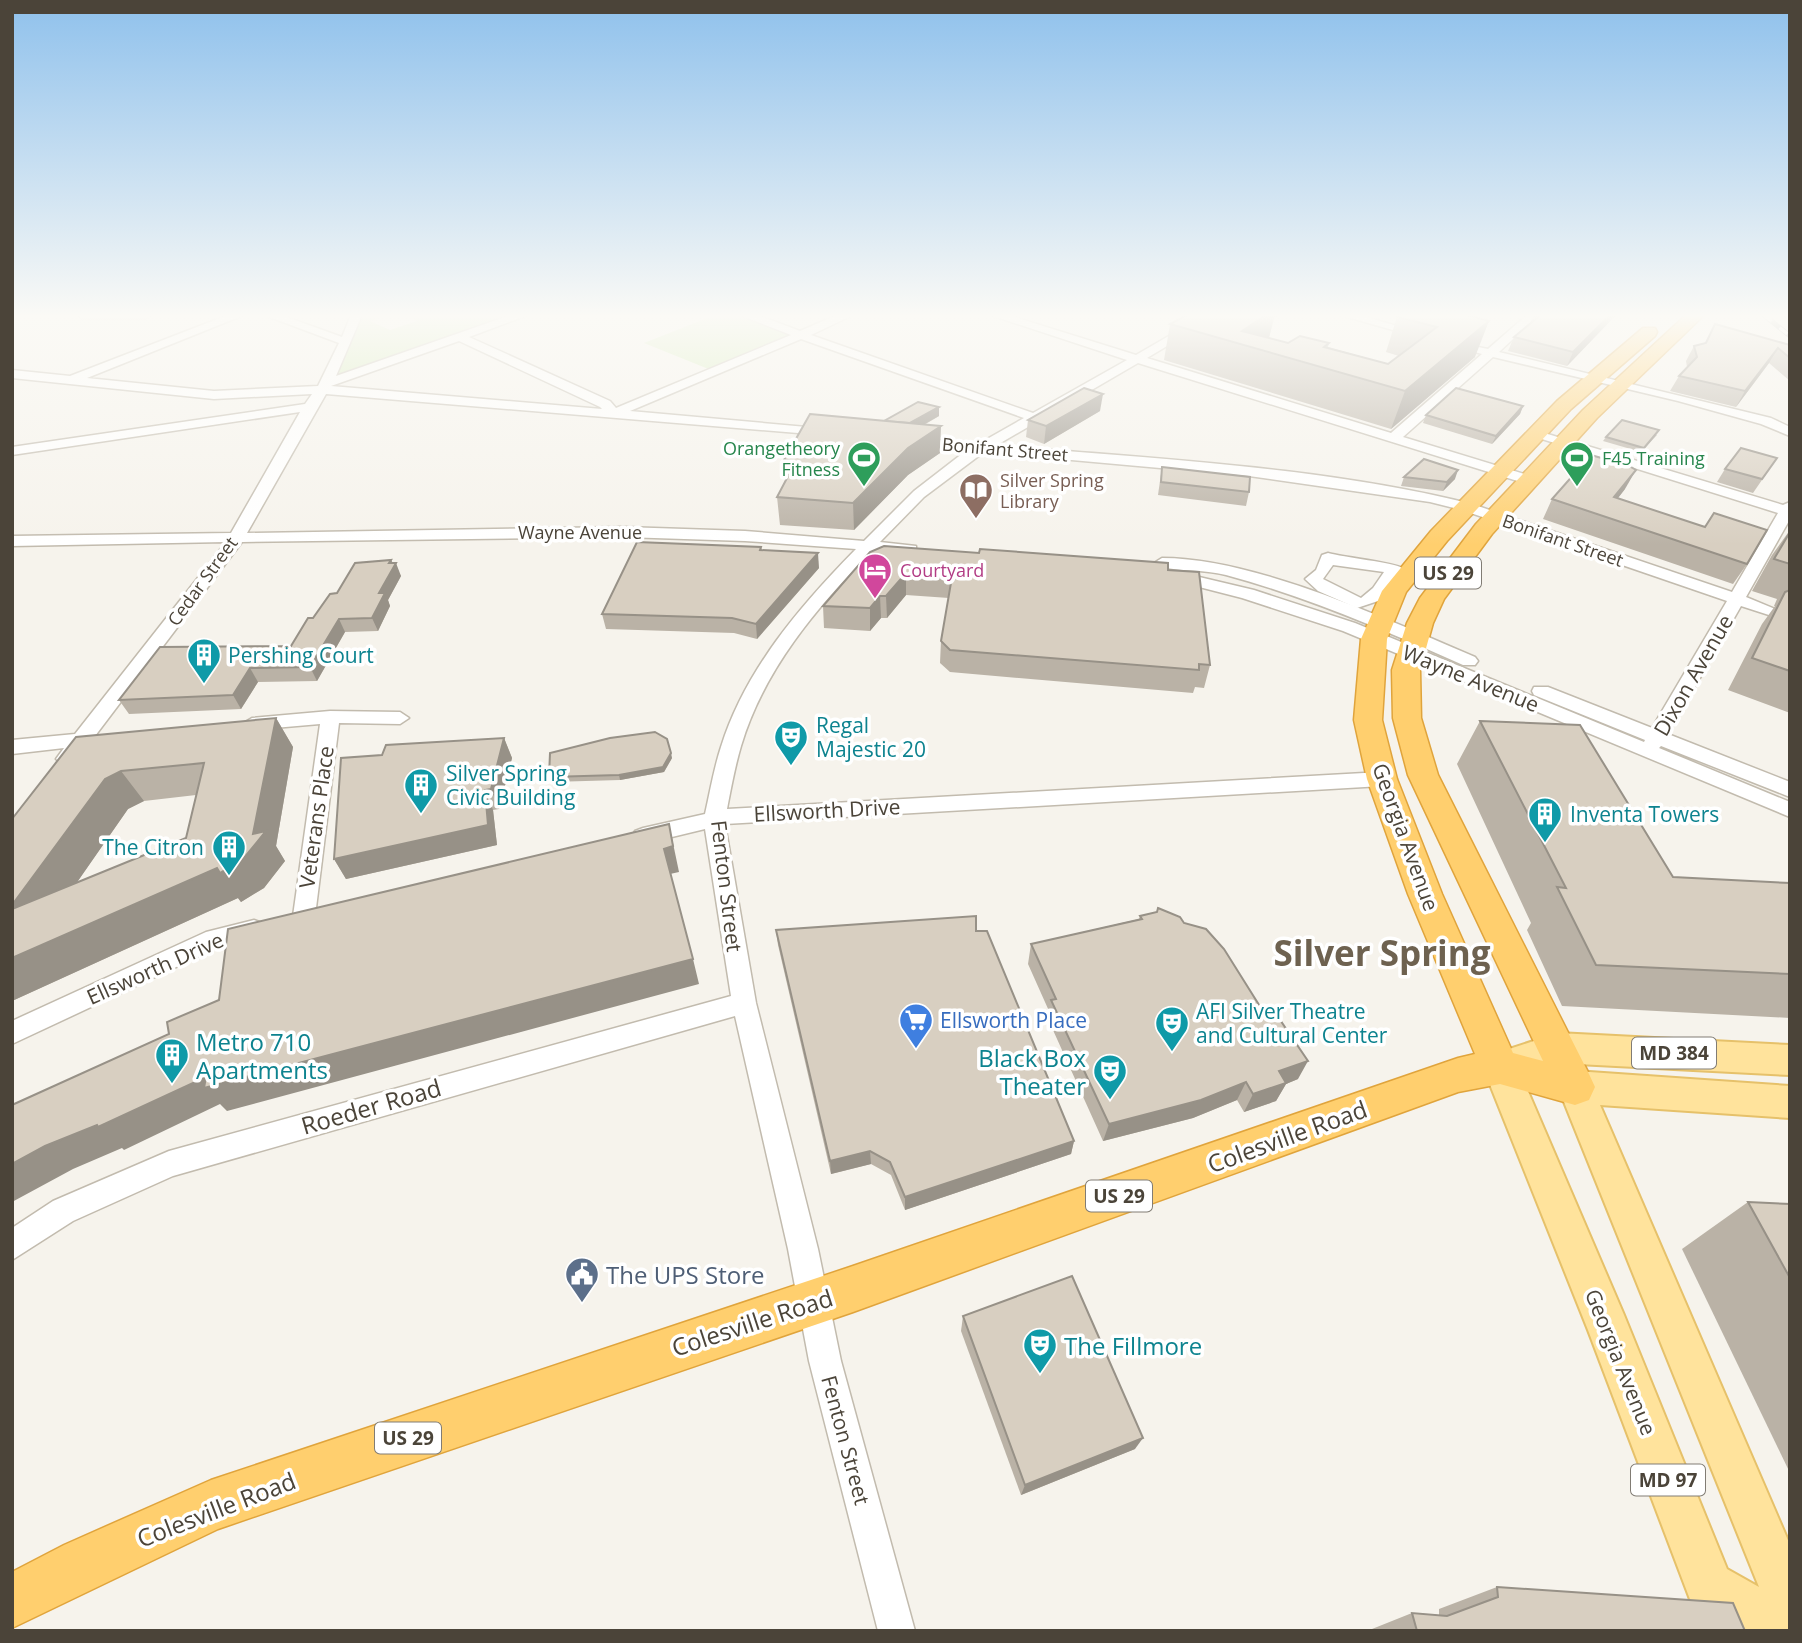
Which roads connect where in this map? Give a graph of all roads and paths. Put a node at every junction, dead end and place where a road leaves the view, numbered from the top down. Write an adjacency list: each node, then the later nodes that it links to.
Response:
1 (180, 392): 2 (street)
2 (292, 392)
3 (321, 392): 14 (street, Cedar Street)
4 (387, 392): 15 (street)
5 (578, 392): 15 (street)
6 (665, 392): 15 (street)
7 (961, 392): 16 (street)
8 (1077, 392): 16 (street, Fenton Street)
9 (1242, 392): 20 (street)
10 (1446, 392): 20 (street)
11 (1580, 392): 19 (highway, Georgia Avenue / US 29)
12 (1616, 392): 22 (highway, Georgia Avenue / US 29)
13 (1653, 392): 17 (street)
14 (309, 407): 24 (street); 30 (street, Cedar Street)
15 (614, 413): 18 (street)
16 (1032, 417): 23 (street, Fenton Street)
17 (1790, 432)
18 (840, 434)
19 (1536, 435): 22 (street); 25 (highway, Georgia Avenue / US 29)
20 (1393, 438): 25 (street)
21 (904, 440): 23 (street, Bonifant Street)
22 (1563, 443): 26 (highway, Georgia Avenue / US 29); 28 (street)
23 (980, 447): 27 (street, Bonifant Street); 32 (street, Fenton Street)
24 (12, 451)
25 (1501, 472): 26 (street); 27 (highway, Georgia Avenue / US 29)
26 (1529, 480): 29 (highway, Georgia Avenue / US 29)
27 (1467, 507): 29 (street, Bonifant Street); 36 (highway, Georgia Avenue / US 29)
28 (1789, 510): 34 (street, Dixon Avenue)
29 (1495, 517): 34 (street, Bonifant Street); 37 (highway, Georgia Avenue / US 29)
30 (236, 536): 31 (street, Wayne Avenue); 32 (street, Wayne Avenue); 42 (street, Cedar Street)
31 (12, 541)
32 (868, 546): 33 (street, Wayne Avenue); 49 (street, Fenton Street)
33 (925, 551)
34 (1737, 599): 35 (street, Bonifant Street); 43 (street, Dixon Avenue)
35 (1772, 611)
36 (1377, 630): 36 (street, Wayne Avenue); 37 (street, Wayne Avenue); 46 (highway, Georgia Avenue / US 29)
37 (1414, 645): 43 (street, Wayne Avenue); 55 (highway, Georgia Avenue / US 29)
38 (330, 717): 39 (street); 40 (street); 52 (street, Veterans Place)
39 (400, 718)
40 (229, 726)
41 (110, 737): 42 (street)
42 (80, 740): 44 (street); 45 (street, Cedar Street)
43 (1653, 744): 47 (street, Wayne Avenue); 48 (street, Wayne Avenue)
44 (12, 747)
45 (50, 778)
46 (1382, 779): 49 (street, Ellsworth Drive); 57 (highway, Georgia Avenue / US 29)
47 (1790, 790)
48 (1790, 810)
49 (715, 819): 50 (street, Ellsworth Drive); 53 (street, Fenton Street)
50 (621, 841)
51 (327, 911): 52 (street, Ellsworth Drive)
52 (304, 916): 54 (street, Ellsworth Drive)
53 (744, 1003): 60 (street, Roeder Road); 61 (street, Fenton Street)
54 (12, 1033)
55 (1558, 1048): 56 (main road, Colesville Road / MD 384); 57 (main road, Colesville Road / MD 384); 58 (highway, Georgia Avenue / US 29)
56 (1790, 1060)
57 (1500, 1067): 58 (highway, Colesville Road / US 29); 61 (highway, Colesville Road / US 29); 62 (main road, Georgia Avenue / MD 97)
58 (1575, 1087): 59 (main road, Colesville Road / MD 384); 64 (main road, Georgia Avenue / MD 97)
59 (1790, 1102)
60 (12, 1245)
61 (813, 1301): 63 (highway, Colesville Road / US 29); 65 (street, Fenton Street)
62 (1709, 1586): 66 (main road, Georgia Avenue / MD 97); 67 (main road)
63 (12, 1601)
64 (1790, 1603)
65 (897, 1631)
66 (1727, 1631)
67 (1766, 1631)

